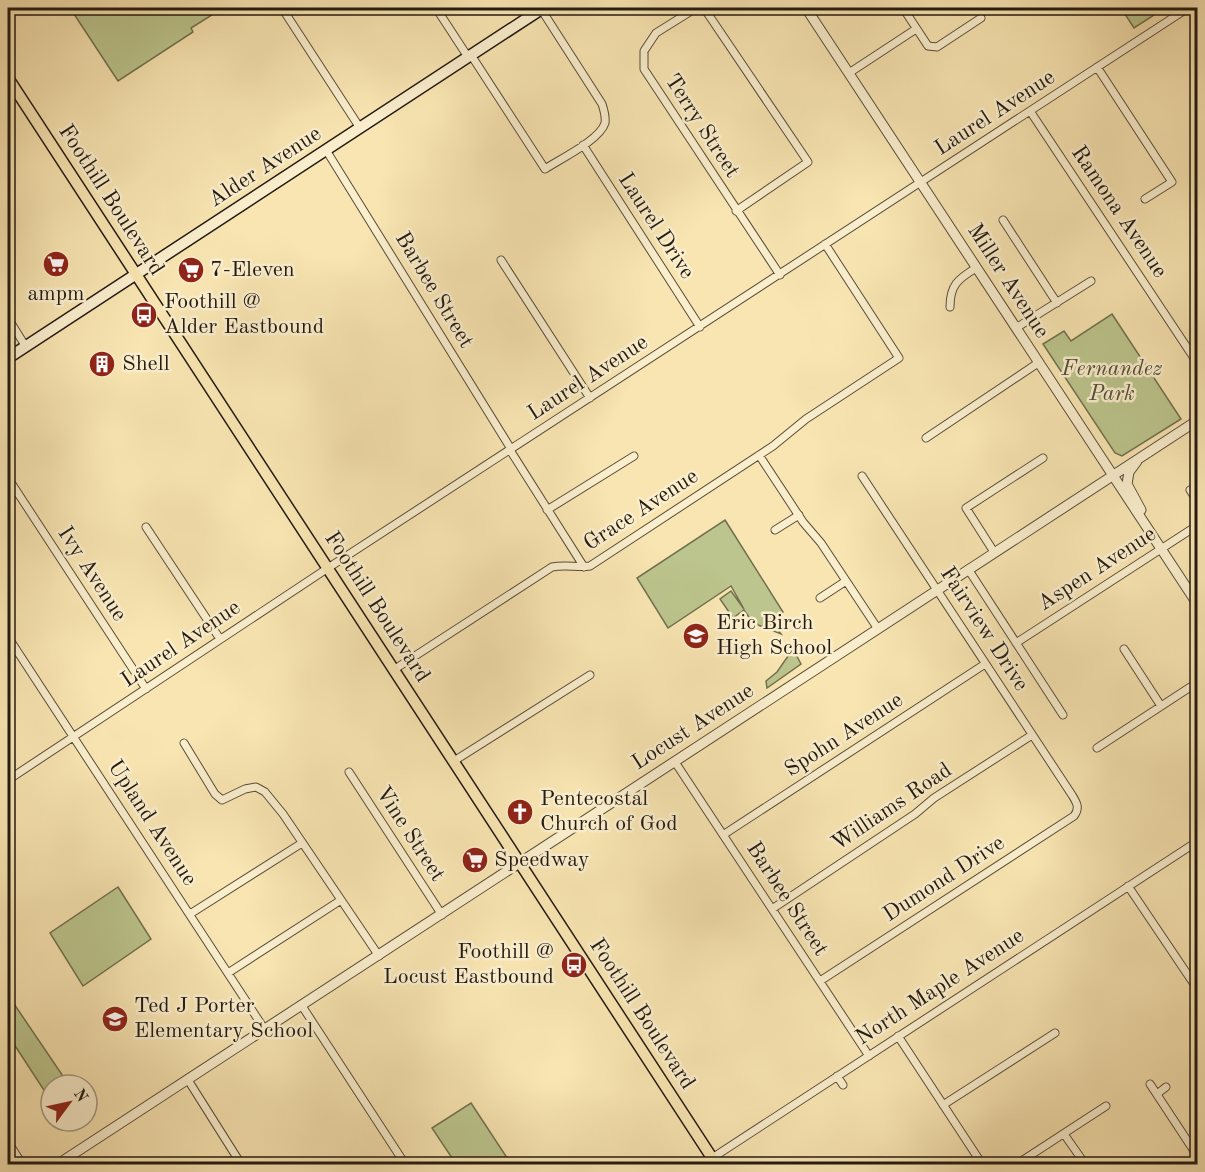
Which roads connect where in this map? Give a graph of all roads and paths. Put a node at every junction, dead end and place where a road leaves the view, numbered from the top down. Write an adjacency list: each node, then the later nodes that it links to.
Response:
1 (282, 8): 16 (street)
2 (436, 8): 11 (street)
3 (542, 8): 11 (main road, Alder Avenue); 17 (street)
4 (696, 8): 21 (street, Terry Street)
5 (704, 8): 21 (street)
6 (806, 8): 13 (street, Miller Avenue)
7 (903, 8): 10 (street)
8 (1188, 8): 12 (street, Laurel Avenue)
9 (981, 18): 10 (street)
10 (916, 29): 13 (street)
11 (469, 56): 16 (main road, Alder Avenue); 17 (street)
12 (1097, 67): 15 (street, Laurel Avenue); 20 (street)
13 (849, 74): 19 (street, Miller Avenue)
14 (8, 78): 26 (main road, Foothill Boulevard)
15 (1030, 111): 19 (street, Laurel Avenue); 37 (street, Ramona Avenue)
16 (360, 128): 18 (main road, Alder Avenue)
17 (583, 145): 32 (street, Laurel Drive)
18 (326, 150): 26 (main road, Alder Avenue); 41 (street, Barbee Street)
19 (920, 184): 23 (street, Laurel Avenue); 25 (street, Miller Avenue)
20 (1145, 199)
21 (736, 210): 27 (street, Terry Street)
22 (1003, 220): 29 (street)
23 (825, 244): 27 (street, Laurel Avenue); 42 (street, Grace Avenue)
24 (501, 260): 38 (street)
25 (976, 268): 30 (street); 33 (street, Miller Avenue)
26 (136, 274): 34 (main road, Alder Avenue); 60 (main road, Foothill Boulevard)
27 (780, 275): 32 (street, Laurel Avenue)
28 (1091, 281): 29 (street)
29 (1056, 303): 33 (street)
30 (950, 307)
31 (8, 318): 34 (street)
32 (700, 327): 38 (street, Laurel Avenue)
33 (1016, 328): 36 (street, Miller Avenue)
34 (26, 347): 35 (main road, Alder Avenue)
35 (8, 358)
36 (1038, 363): 40 (street); 46 (street, Miller Avenue)
37 (1197, 364)
38 (590, 398): 41 (street, Laurel Avenue)
39 (1197, 420): 44 (street, Locust Avenue)
40 (926, 438)
41 (511, 449): 51 (street, Barbee Street); 60 (street, Laurel Avenue)
42 (759, 455): 52 (street); 59 (street, Grace Avenue)
43 (634, 456): 51 (street)
44 (1140, 457): 46 (street, Locust Avenue); 56 (street)
45 (1042, 458): 58 (street)
46 (1111, 475): 56 (street, Miller Avenue); 58 (street, Locust Avenue)
47 (862, 476): 63 (street, Fairview Drive)
48 (8, 478): 75 (street, Ivy Avenue)
49 (1197, 486): 50 (street)
50 (1197, 502)
51 (547, 510): 59 (street, Barbee Street)
52 (799, 515): 55 (street); 62 (street)
53 (1197, 525): 57 (street, Aspen Avenue)
54 (146, 527): 68 (street)
55 (775, 530)
56 (1150, 534): 57 (street, Miller Avenue)
57 (1160, 549): 65 (street, Miller Avenue); 69 (street, Aspen Avenue)
58 (994, 552): 61 (street, Locust Avenue)
59 (584, 567): 72 (street, Grace Avenue)
60 (328, 568): 68 (street, Laurel Avenue); 72 (main road, Foothill Boulevard)
61 (968, 569): 63 (street, Locust Avenue); 69 (street)
62 (846, 581): 64 (street); 66 (street)
63 (937, 590): 66 (street, Locust Avenue); 71 (street, Fairview Drive)
64 (820, 598)
65 (1197, 605)
66 (878, 629): 83 (street, Locust Avenue)
67 (8, 637): 79 (street, Upland Avenue)
68 (220, 639): 75 (street, Laurel Avenue)
69 (1016, 643): 77 (street)
70 (1124, 650): 76 (street)
71 (985, 664): 78 (street, Fairview Drive); 87 (street, Spohn Avenue)
72 (395, 669): 82 (main road, Foothill Boulevard)
73 (590, 675): 82 (street)
74 (1197, 682): 76 (street)
75 (146, 689): 79 (street, Laurel Avenue)
76 (1161, 706): 81 (street)
77 (1063, 715)
78 (1032, 735): 86 (street, Fairview Drive); 93 (street, Williams Road)
79 (74, 737): 85 (street, Laurel Avenue); 94 (street, Upland Avenue)
80 (183, 743): 89 (street)
81 (1097, 748)
82 (454, 761): 90 (main road, Foothill Boulevard)
83 (675, 762): 87 (street, Barbee Street); 90 (street, Locust Avenue)
84 (349, 772): 95 (street, Vine Street)
85 (8, 780)
86 (1076, 801): 98 (street, Dumond Drive)
87 (723, 835): 93 (street, Barbee Street)
88 (1197, 841): 91 (street, North Maple Avenue)
89 (302, 843): 92 (street); 94 (street)
90 (520, 863): 95 (street, Locust Avenue); 118 (main road, Foothill Boulevard)
91 (1128, 886): 99 (street); 103 (street, North Maple Avenue)
92 (341, 900): 96 (street); 97 (street)
93 (772, 909): 98 (street, Barbee Street)
94 (190, 914): 97 (street, Upland Avenue)
95 (442, 915): 96 (street, Locust Avenue)
96 (379, 956): 100 (street, Locust Avenue)
97 (228, 973): 101 (street, Upland Avenue)
98 (820, 981): 104 (street, Barbee Street)
99 (1197, 990)
100 (302, 1006): 101 (street, Locust Avenue); 122 (street)
101 (265, 1030): 108 (street, Locust Avenue)
102 (1055, 1033): 113 (street)
103 (898, 1036): 104 (street, North Maple Avenue); 113 (street)
104 (869, 1056): 105 (street, North Maple Avenue)
105 (860, 1062): 106 (street); 107 (street, North Maple Avenue)
106 (865, 1070)
107 (837, 1076): 110 (street); 118 (street, North Maple Avenue)
108 (188, 1080): 120 (street, Locust Avenue); 121 (street)
109 (1150, 1084): 112 (street)
110 (843, 1085)
111 (1166, 1088): 112 (street)
112 (1157, 1094): 117 (street)
113 (943, 1105): 123 (street)
114 (1106, 1106): 115 (street)
115 (1064, 1134): 124 (street); 125 (street)
116 (8, 1142): 119 (street)
117 (1197, 1157)
118 (710, 1162)
119 (22, 1164)
120 (58, 1164)
121 (242, 1164)
122 (405, 1164)
123 (982, 1164)
124 (1017, 1164)
125 (1085, 1164)

